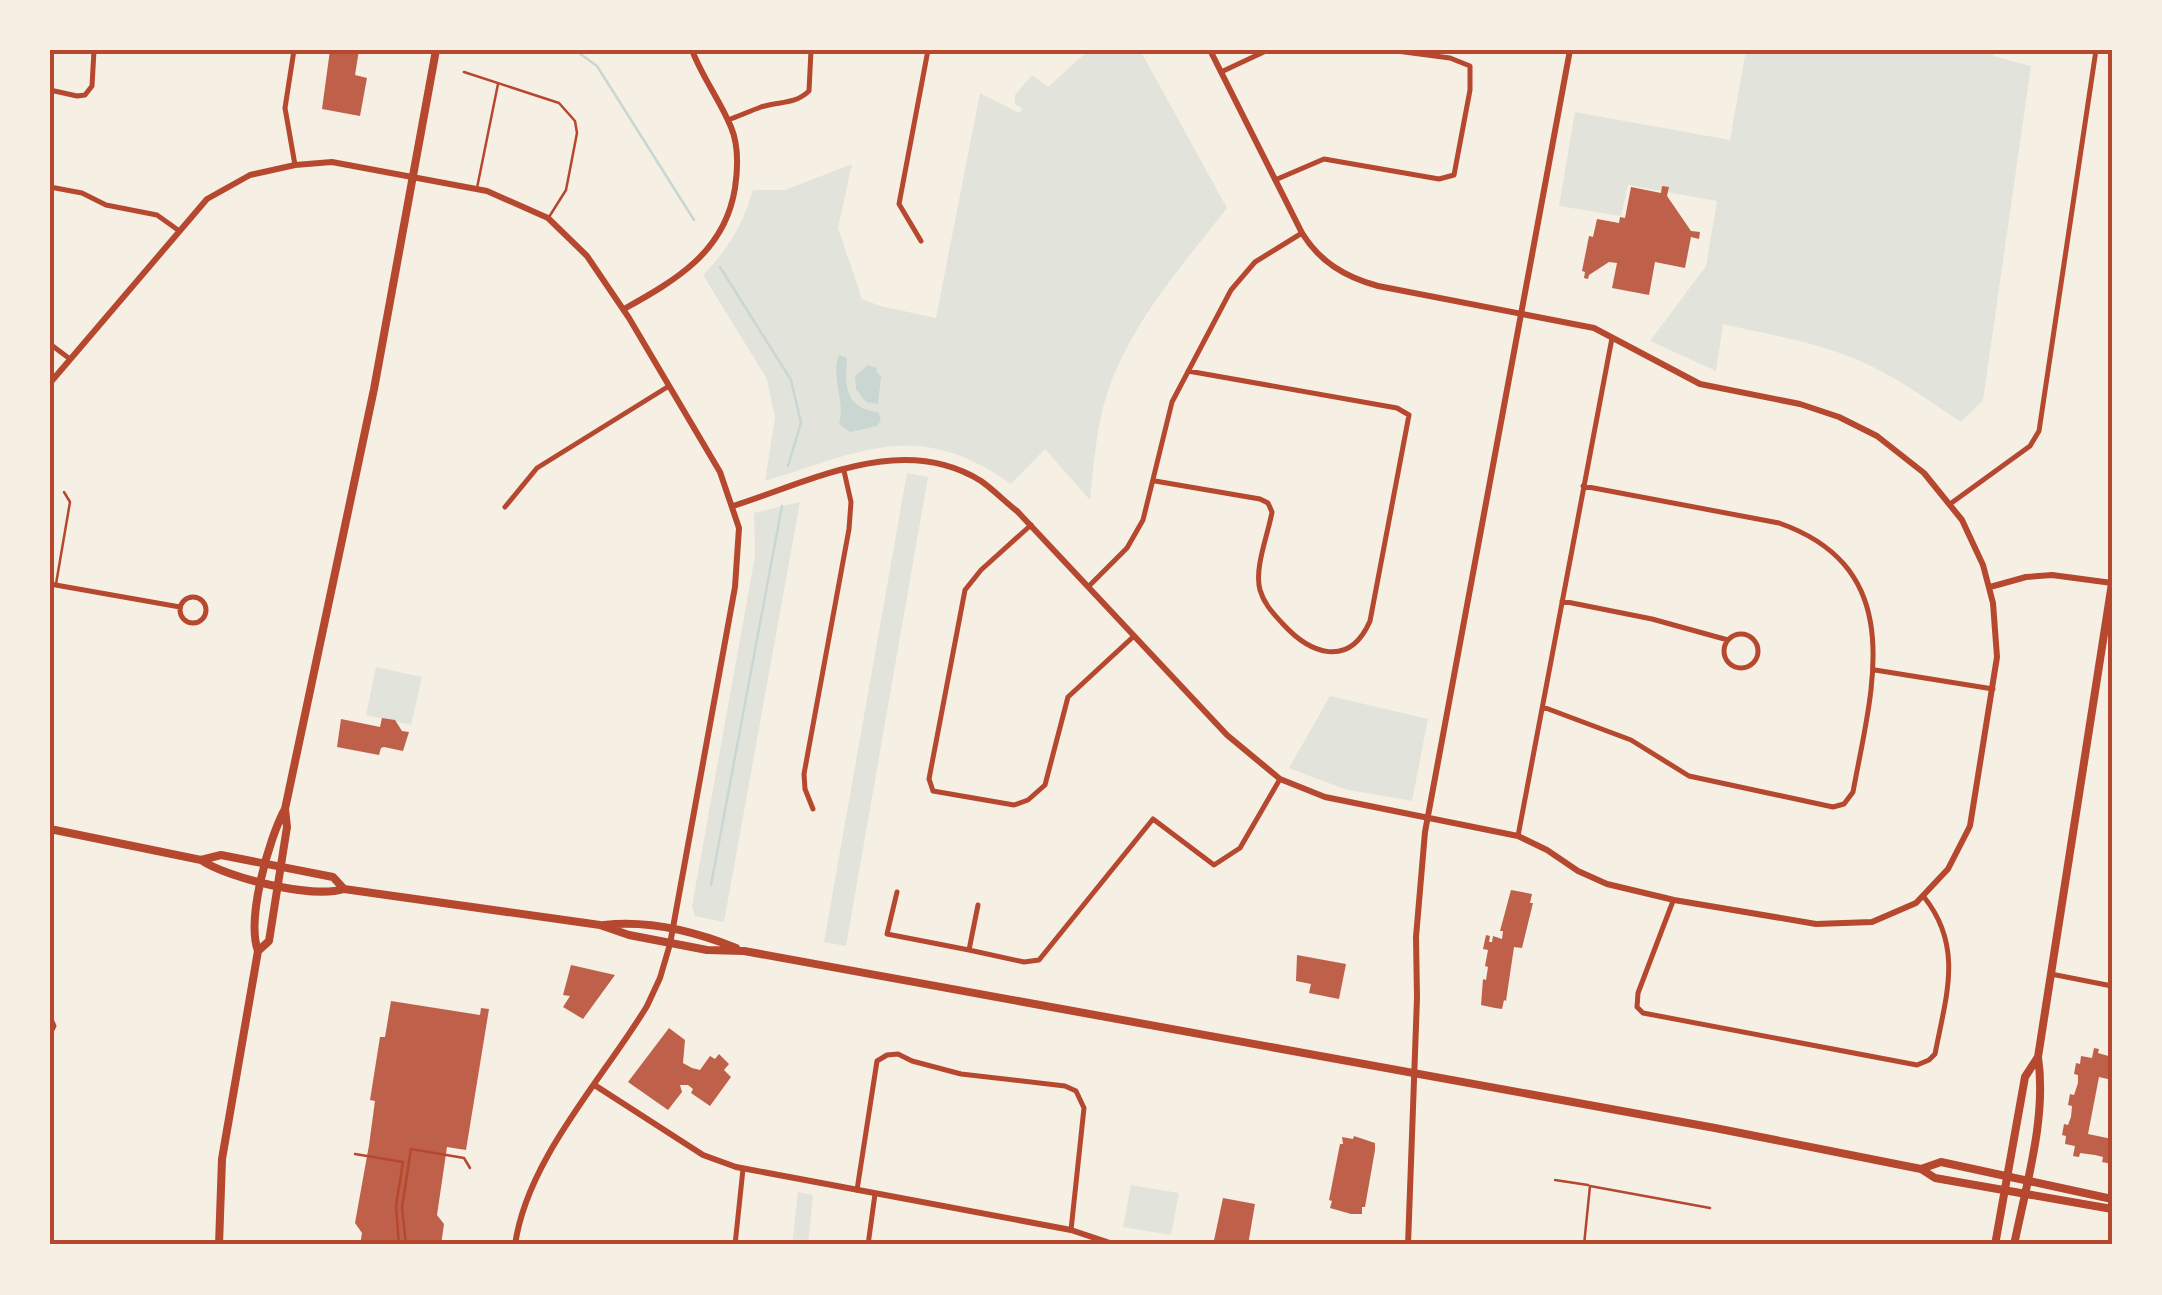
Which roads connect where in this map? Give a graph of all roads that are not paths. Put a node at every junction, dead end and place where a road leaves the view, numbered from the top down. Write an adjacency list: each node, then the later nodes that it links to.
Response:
1 (94, 50): 15 (street)
2 (294, 50): 17 (street)
3 (436, 50): 18 (main road)
4 (692, 50): 16 (street)
5 (811, 50): 16 (street)
6 (928, 50): 25 (street)
7 (1210, 50): 13 (street)
8 (1268, 50): 13 (street)
9 (1389, 50): 19 (street)
10 (1570, 50): 27 (street)
11 (2096, 50): 38 (street)
12 (464, 72): 14 (lane)
13 (1221, 72): 19 (street)
14 (498, 83): 21 (lane); 22 (lane)
15 (50, 90)
16 (728, 120): 26 (street)
17 (294, 165): 18 (street); 23 (street)
18 (413, 177): 21 (street); 54 (main road)
19 (1275, 181): 24 (street)
20 (50, 187): 23 (street)
21 (477, 188): 22 (street)
22 (548, 218): 26 (street)
23 (178, 230): 30 (street)
24 (1302, 233): 27 (street); 31 (street)
25 (922, 241)
26 (624, 309): 33 (street)
27 (1521, 313): 28 (street); 56 (street)
28 (1613, 335): 36 (street); 38 (street)
29 (50, 344): 30 (street)
30 (70, 359): 32 (street)
31 (1188, 371): 35 (street); 35 (street)
32 (50, 383)
33 (669, 386): 39 (street); 40 (street)
34 (844, 470): 39 (street); 41 (street); 55 (street)
35 (1155, 480): 44 (street)
36 (1584, 486): 46 (street); 50 (street)
37 (64, 492): 43 (lane)
38 (1950, 504): 45 (street)
39 (732, 506): 70 (street)
40 (505, 507)
41 (1030, 525): 44 (street); 48 (street)
42 (2112, 584): 45 (street); 75 (main road)
43 (53, 585): 47 (street)
44 (1089, 586): 48 (street)
45 (1990, 587): 51 (street)
46 (1562, 601): 49 (street); 52 (street)
47 (180, 607): 47 (street)
48 (1134, 636): 53 (street)
49 (1728, 640): 49 (street)
50 (1875, 670): 51 (street); 52 (street)
51 (1993, 689): 66 (street)
52 (1542, 706): 58 (street)
53 (1280, 779): 56 (street); 73 (street)
54 (285, 809): 60 (main road); 61 (main road)
55 (813, 809)
56 (1426, 819): 58 (street); 80 (street)
57 (50, 828): 59 (main road)
58 (1518, 836): 67 (street)
59 (201, 860): 60 (main road); 62 (main road)
60 (266, 865): 61 (main road); 62 (main road)
61 (280, 868): 63 (main road); 64 (main road)
62 (263, 881): 63 (main road); 72 (main road)
63 (278, 884): 64 (main road); 72 (main road)
64 (344, 889): 69 (main road)
65 (897, 892): 73 (street)
66 (1924, 897): 67 (street); 67 (street)
67 (1674, 900)
68 (978, 905): 73 (street)
69 (600, 926): 70 (main road); 71 (main road)
70 (674, 928): 71 (street); 74 (main road)
71 (670, 944): 74 (main road); 81 (street)
72 (258, 950): 96 (main road)
73 (969, 950)
74 (744, 951): 80 (main road)
75 (2051, 974): 76 (street); 79 (main road)
76 (2112, 986)
77 (50, 1017): 78 (street)
78 (50, 1034)
79 (2038, 1057): 84 (main road); 86 (main road)
80 (1415, 1073): 83 (main road); 101 (street)
81 (596, 1086): 82 (street); 97 (street)
82 (743, 1169): 88 (street); 98 (street)
83 (1921, 1169): 84 (main road); 89 (main road)
84 (2007, 1176): 86 (main road); 89 (main road)
85 (1554, 1180): 87 (lane)
86 (2026, 1180): 91 (main road); 92 (main road)
87 (1590, 1186): 93 (lane); 102 (lane)
88 (857, 1190): 90 (street); 95 (street)
89 (2004, 1192): 91 (main road); 103 (main road)
90 (875, 1194): 95 (street); 99 (street)
91 (2024, 1196): 94 (main road); 104 (main road)
92 (2112, 1199)
93 (1710, 1208)
94 (2112, 1209)
95 (1071, 1230): 100 (street)
96 (218, 1245)
97 (516, 1245)
98 (735, 1245)
99 (868, 1245)
100 (1116, 1245)
101 (1408, 1245)
102 (1584, 1245)
103 (1996, 1245)
104 (2014, 1245)

